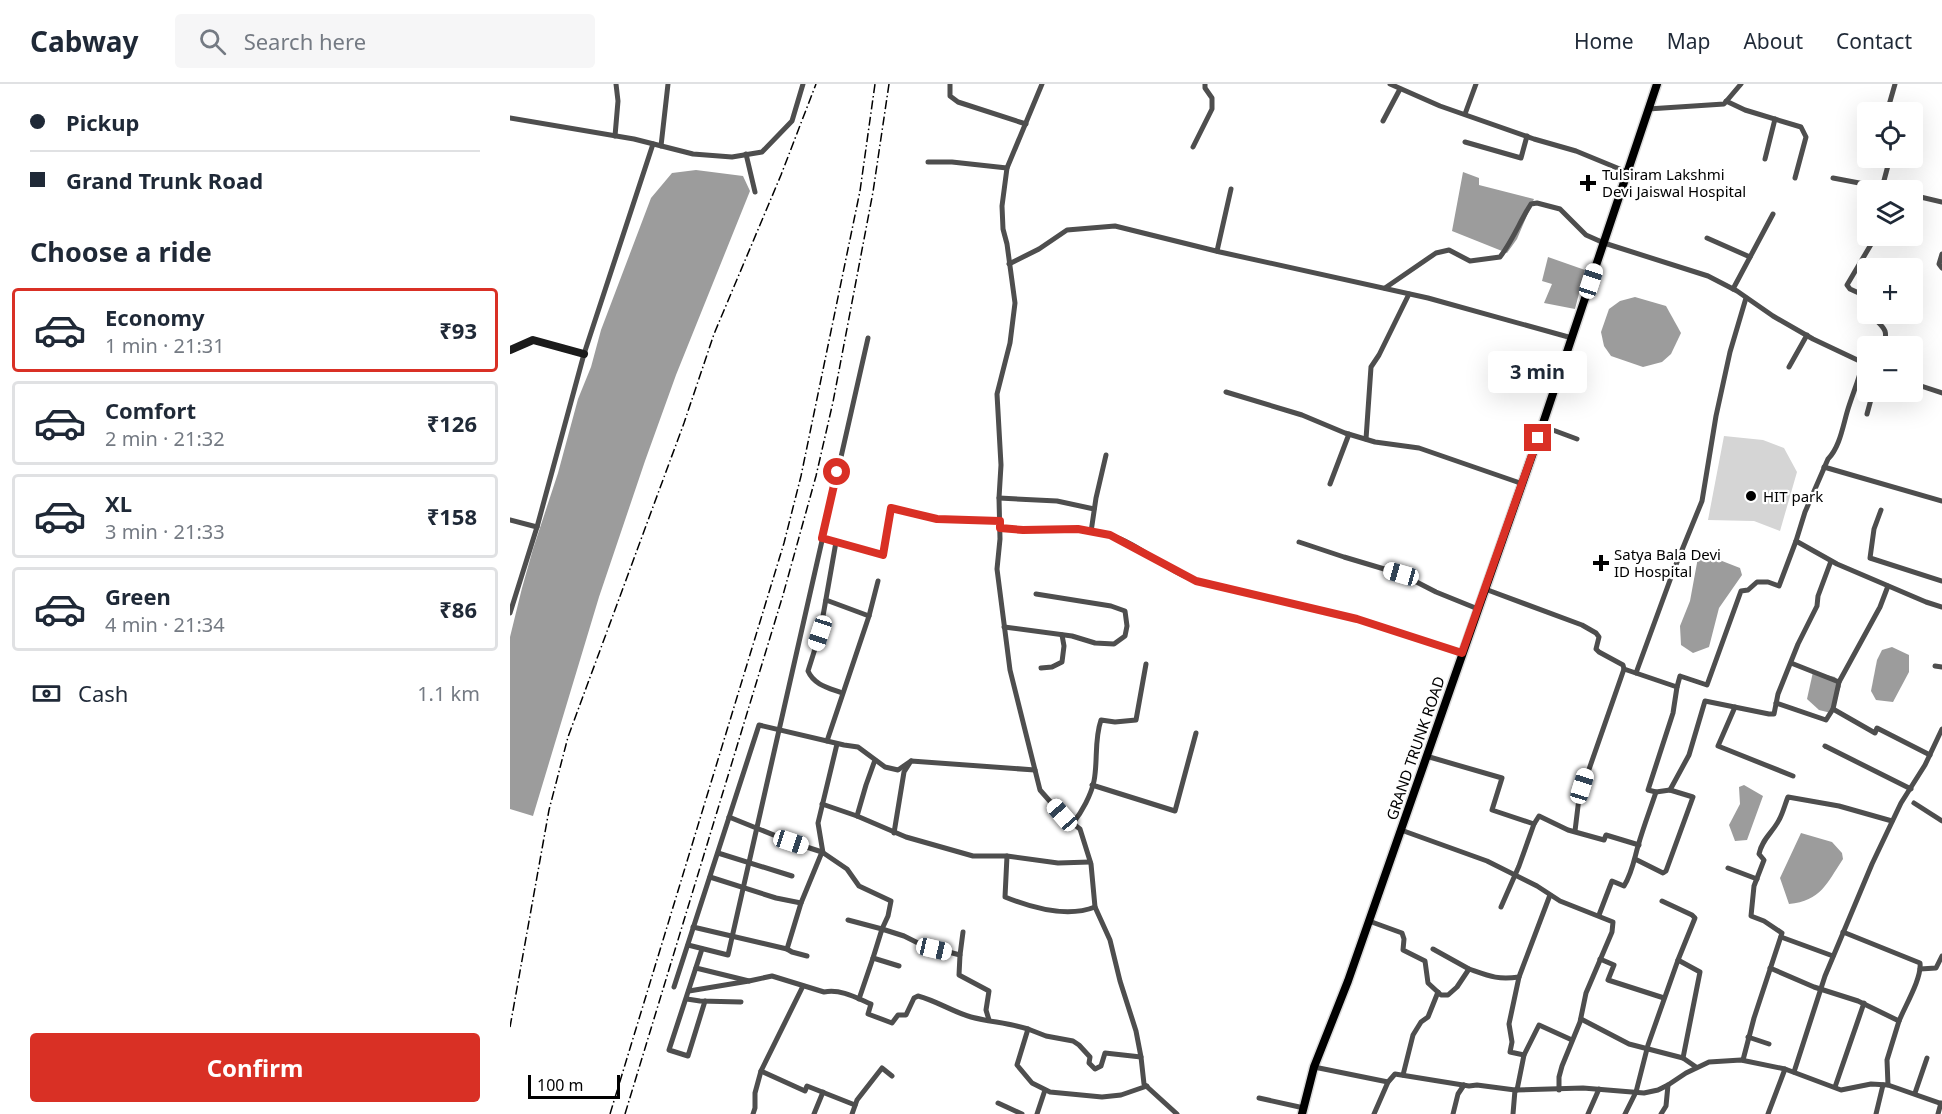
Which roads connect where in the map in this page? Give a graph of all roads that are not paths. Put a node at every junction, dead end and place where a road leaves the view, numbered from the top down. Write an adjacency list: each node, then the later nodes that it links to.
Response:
1 (616, 84): 21 (street)
2 (668, 84): 25 (street)
3 (803, 84): 27 (street)
4 (950, 84): 20 (street)
5 (1042, 84): 20 (street)
6 (1205, 84): 26 (street)
7 (1390, 84): 12 (street)
8 (1476, 84): 16 (street)
9 (1657, 84): 15 (main road, GRAND TRUNK ROAD)
10 (1741, 84): 13 (street)
11 (1895, 84): 14 (street)
12 (1400, 89): 16 (street); 19 (street)
13 (1726, 101): 15 (street); 18 (street)
14 (1890, 102)
15 (1648, 109): 31 (main road, GRAND TRUNK ROAD)
16 (1465, 114): 22 (street)
17 (510, 118): 21 (street)
18 (1775, 118): 28 (street); 32 (street)
19 (1383, 121)
20 (1026, 124): 30 (street)
21 (615, 136): 24 (street)
22 (1527, 136): 23 (street); 31 (street)
23 (1465, 142)
24 (653, 144): 25 (street); 57 (street)
25 (661, 146): 27 (street)
26 (1193, 147)
27 (746, 154): 36 (street)
28 (1765, 159)
29 (928, 162): 30 (street)
30 (1007, 168): 45 (street)
31 (1627, 172): 41 (main road, GRAND TRUNK ROAD)
32 (1795, 178)
33 (1833, 178): 34 (street)
34 (1857, 183)
35 (1232, 189): 42 (street)
36 (755, 192)
37 (1923, 198): 38 (street)
38 (1942, 202)
39 (1773, 214): 44 (street)
40 (1707, 238): 44 (street)
41 (1604, 243): 48 (street); 49 (street); 55 (main road, GRAND TRUNK ROAD)
42 (1216, 251): 45 (street); 48 (street)
43 (1942, 254): 46 (street)
44 (1750, 258): 49 (street)
45 (1009, 264): 74 (street)
46 (1942, 268)
47 (1857, 269): 50 (street)
48 (1385, 288): 51 (street)
49 (1733, 289): 52 (street)
50 (1857, 292)
51 (1409, 294): 55 (street); 68 (street)
52 (1746, 298): 53 (street); 107 (street)
53 (1807, 335): 58 (street); 59 (street)
54 (868, 338): 83 (street)
55 (1572, 338): 66 (main road, GRAND TRUNK ROAD)
56 (510, 350): 57 (street)
57 (584, 354): 80 (street)
58 (1857, 360)
59 (1790, 368)
60 (1857, 385): 71 (street)
61 (1923, 386): 62 (street)
62 (1942, 391)
63 (1226, 392): 67 (street)
64 (1870, 402): 65 (street)
65 (1866, 414)
66 (1542, 426): 69 (street); 73 (main road, GRAND TRUNK ROAD)
67 (1348, 434): 68 (street); 72 (street)
68 (1366, 439): 73 (street)
69 (1577, 439)
70 (1106, 455): 76 (street)
71 (1824, 466): 75 (street); 84 (street)
72 (1330, 483)
73 (1522, 484): 91 (main road, GRAND TRUNK ROAD)
74 (999, 498): 76 (street); 79 (street)
75 (1942, 501)
76 (1094, 509): 82 (street)
77 (1881, 510): 89 (street)
78 (510, 520): 80 (street)
79 (1000, 521): 81 (street); 85 (street)
80 (537, 527): 96 (street)
81 (1000, 528): 82 (street); 98 (street)
82 (1091, 532): 100 (street)
83 (822, 538): 85 (street); 115 (street)
84 (1796, 541): 87 (street); 109 (street)
85 (836, 542): 93 (street)
86 (1299, 542): 95 (street)
87 (1831, 561): 90 (street); 101 (street)
88 (878, 581): 97 (street)
89 (1942, 581)
90 (1888, 586): 94 (street); 108 (street)
91 (1485, 589): 95 (main road, GRAND TRUNK ROAD); 106 (street)
92 (1036, 594): 99 (street)
93 (826, 600): 97 (street); 110 (street)
94 (1942, 607)
95 (1478, 609): 100 (main road, GRAND TRUNK ROAD)
96 (510, 613)
97 (869, 616): 110 (street)
98 (1004, 627): 99 (street); 124 (street)
99 (1062, 635): 105 (street)
100 (1462, 653): 121 (main road, GRAND TRUNK ROAD)
101 (1791, 663): 108 (street); 111 (street)
102 (1146, 664): 126 (street)
103 (1935, 666): 104 (street)
104 (1942, 667)
105 (1041, 668)
106 (1624, 669): 107 (street); 140 (street)
107 (1636, 673): 109 (street)
108 (1839, 682): 113 (street)
109 (1677, 687): 129 (street)
110 (842, 693): 117 (street)
111 (1776, 703): 112 (street); 113 (street)
112 (1735, 707): 125 (street); 128 (street)
113 (1833, 709): 120 (street)
114 (1942, 729): 120 (street)
115 (778, 730): 117 (street); 133 (street); 138 (street)
116 (1196, 733): 126 (street)
117 (827, 741): 118 (street)
118 (837, 744): 122 (street); 131 (street)
119 (1825, 746): 127 (street)
120 (1930, 755): 127 (street)
121 (1426, 756): 137 (street); 139 (main road, GRAND TRUNK ROAD)
122 (876, 760): 123 (street); 132 (street)
123 (911, 761): 124 (street); 141 (street)
124 (1035, 770): 136 (street)
125 (1793, 776)
126 (1092, 785): 136 (street)
127 (1911, 789): 134 (street)
128 (1670, 790): 129 (street); 146 (street)
129 (1656, 792): 142 (street)
130 (1914, 803): 135 (street)
131 (822, 804): 132 (street); 144 (street)
132 (857, 816): 141 (street)
133 (729, 817): 138 (street); 143 (street)
134 (1892, 821): 153 (street); 166 (street)
135 (1942, 821)
136 (1073, 823): 148 (street)
137 (1534, 824): 140 (street); 150 (street)
138 (756, 828): 144 (street); 147 (street)
139 (1401, 830): 150 (street); 162 (main road, GRAND TRUNK ROAD)
140 (1575, 831): 142 (street)
141 (894, 833): 145 (street)
142 (1639, 845): 146 (street)
143 (718, 853): 147 (street); 152 (street)
144 (822, 853): 157 (street); 164 (street)
145 (1007, 856): 148 (street); 158 (street)
146 (1635, 859): 160 (street)
147 (748, 862): 151 (street); 154 (street)
148 (1090, 862): 158 (street)
149 (1728, 868): 153 (street)
150 (1515, 875): 155 (street); 159 (street)
151 (792, 876)
152 (710, 877): 154 (street); 163 (street)
153 (1757, 879): 168 (street)
154 (743, 887): 157 (street); 167 (street)
155 (1550, 895): 160 (street); 186 (street)
156 (1662, 901): 179 (street)
157 (801, 903): 171 (street)
158 (1095, 907): 208 (street)
159 (1501, 907)
160 (1599, 915): 178 (street)
161 (848, 920): 164 (street)
162 (1369, 921): 192 (street); 212 (main road, GRAND TRUNK ROAD)
163 (693, 927): 167 (street); 169 (street)
164 (882, 929): 173 (street); 177 (street)
165 (963, 932): 173 (street)
166 (1843, 932): 175 (street); 185 (street)
167 (732, 935): 170 (street); 171 (street)
168 (1781, 937): 175 (street); 183 (street)
169 (688, 945): 170 (street); 180 (street)
170 (702, 949): 182 (street)
171 (787, 949): 174 (street)
172 (1433, 949): 184 (street)
173 (960, 955): 200 (street)
174 (807, 956)
175 (1833, 956): 190 (street)
176 (1942, 956): 185 (street)
177 (873, 958): 181 (street); 195 (street)
178 (1600, 959): 193 (street); 199 (street)
179 (1678, 960): 193 (street); 209 (street)
180 (682, 963): 182 (street); 189 (street)
181 (899, 966)
182 (696, 967): 187 (street); 191 (street)
183 (1770, 968): 190 (street); 203 (street)
184 (1469, 969): 186 (street); 192 (street)
185 (1920, 969): 201 (street)
186 (1519, 977): 207 (street)
187 (749, 981): 188 (street); 191 (street)
188 (803, 986): 195 (street); 215 (street)
189 (674, 987)
190 (1821, 989): 198 (street); 216 (street)
191 (690, 991): 194 (street)
192 (1438, 992): 217 (street)
193 (1664, 998): 206 (street)
194 (687, 999): 196 (street); 196 (street)
195 (859, 999): 200 (street)
196 (705, 1001): 197 (street)
197 (741, 1002)
198 (1864, 1003): 201 (street); 224 (street)
199 (1581, 1019): 204 (street); 206 (street)
200 (989, 1020): 202 (street)
201 (1899, 1021): 222 (street)
202 (1028, 1029): 208 (street); 226 (street)
203 (1748, 1037): 205 (street); 211 (street)
204 (1572, 1040): 207 (street); 228 (street)
205 (1768, 1044)
206 (1647, 1049): 209 (street); 230 (street)
207 (1524, 1055): 227 (street)
208 (1142, 1057): 223 (street)
209 (1683, 1058): 213 (street)
210 (1927, 1058): 231 (street)
211 (1743, 1060): 213 (street); 214 (street)
212 (1314, 1067): 219 (street); 236 (main road, GRAND TRUNK ROAD)
213 (1696, 1067): 221 (street)
214 (1785, 1069): 216 (street); 249 (street)
215 (761, 1071): 229 (street); 237 (street)
216 (1794, 1072): 224 (street)
217 (1403, 1075): 219 (street); 220 (street)
218 (892, 1076): 235 (street)
219 (1388, 1082): 243 (street)
220 (1464, 1085): 227 (street); 244 (street)
221 (1668, 1085): 230 (street); 248 (street)
222 (1886, 1085): 224 (street); 231 (street); 250 (street)
223 (1147, 1086): 226 (street); 242 (street)
224 (1835, 1087)
225 (1599, 1089): 228 (street); 230 (street); 246 (street)
226 (1045, 1090): 241 (street)
227 (1516, 1090): 228 (street); 245 (street)
228 (1559, 1090)
229 (823, 1092): 235 (street); 238 (street)
230 (1636, 1092): 247 (street)
231 (1915, 1093): 234 (street)
232 (1259, 1098): 236 (street)
233 (998, 1103): 240 (street)
234 (1942, 1104): 251 (street)
235 (855, 1106): 239 (street)
236 (1303, 1111)
237 (753, 1114)
238 (814, 1114)
239 (852, 1114)
240 (1022, 1114)
241 (1037, 1114)
242 (1177, 1114)
243 (1374, 1114)
244 (1453, 1114)
245 (1513, 1114)
246 (1588, 1114)
247 (1625, 1114)
248 (1661, 1114)
249 (1768, 1114)
250 (1876, 1114)
251 (1938, 1114)

